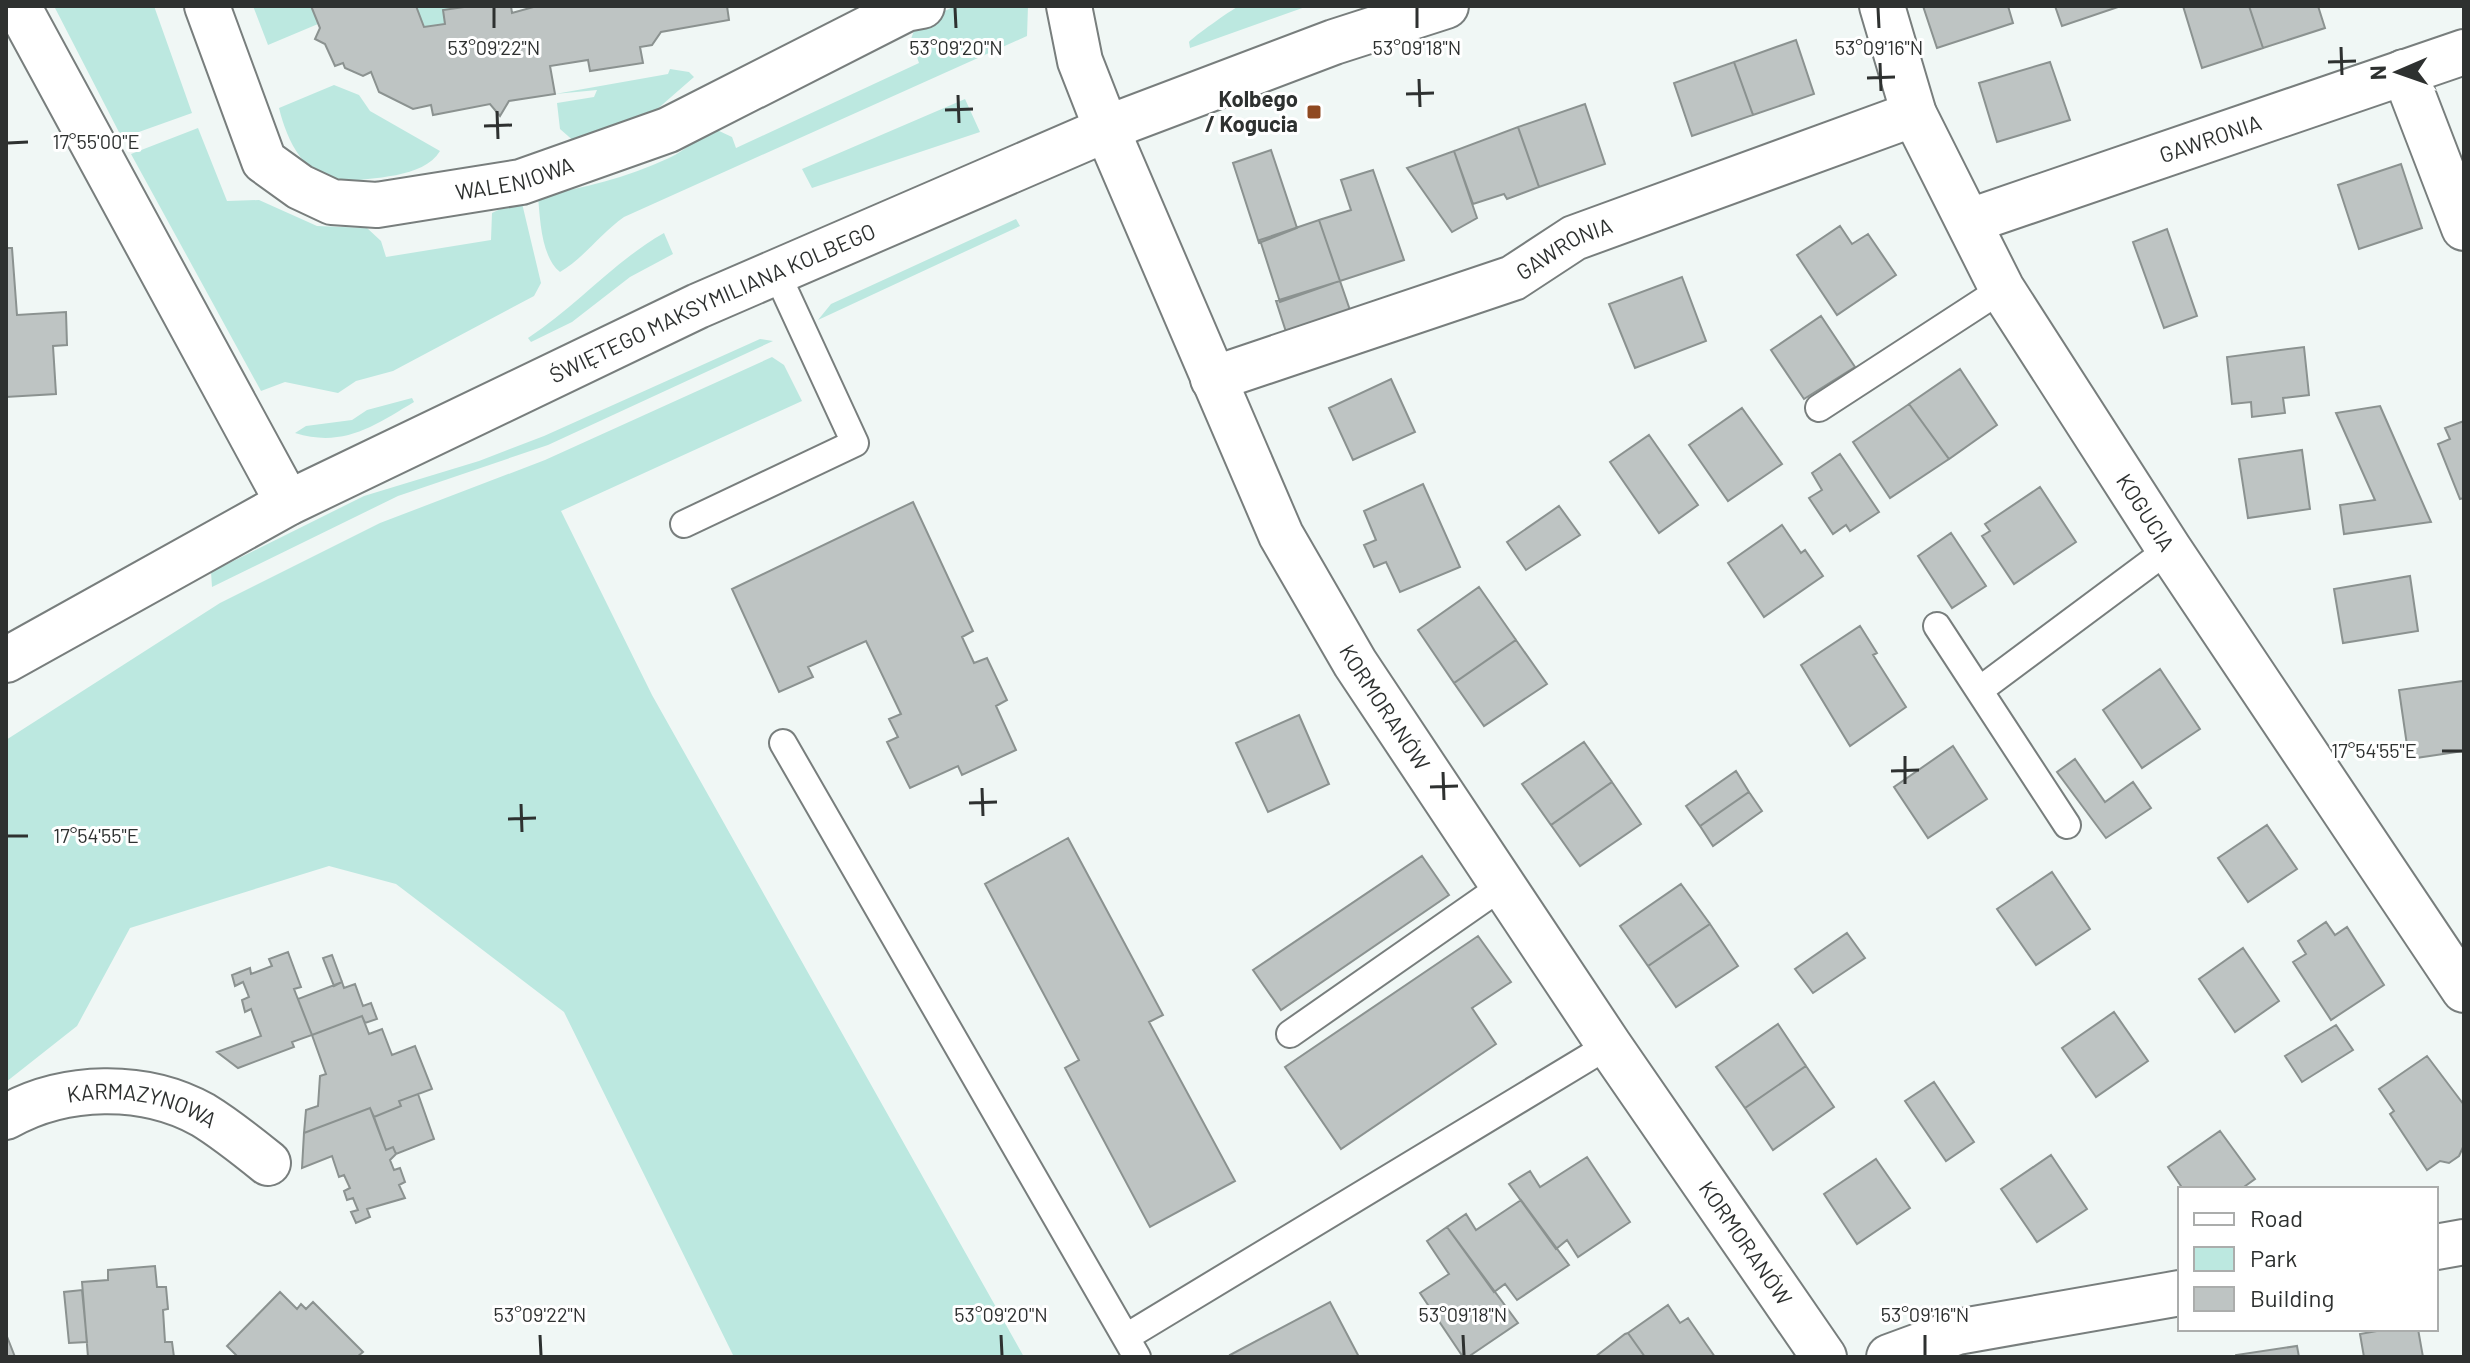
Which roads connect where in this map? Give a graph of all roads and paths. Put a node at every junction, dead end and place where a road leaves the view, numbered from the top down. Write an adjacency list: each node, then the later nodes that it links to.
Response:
1 (18, 6): 17 (street)
2 (207, 6): 6 (street, WALENIOWA)
3 (1069, 6): 10 (street, KORMORANÓW)
4 (1446, 6): 10 (street, ŚWIĘTEGO MAKSYMILIANA KOLBEGO)
5 (1882, 6): 9 (street, KOGUCIA)
6 (914, 7)
7 (2464, 52): 8 (street, GAWRONIA)
8 (2404, 72): 11 (street, GAWRONIA); 12 (street)
9 (1914, 114): 11 (street, KOGUCIA); 15 (street, GAWRONIA)
10 (1107, 130): 13 (street, ŚWIĘTEGO MAKSYMILIANA KOLBEGO); 15 (street, KORMORANÓW)
11 (1970, 221): 14 (street, KOGUCIA)
12 (2464, 228)
13 (776, 272): 17 (street, ŚWIĘTEGO MAKSYMILIANA KOLBEGO); 18 (lane)
14 (2002, 289): 16 (lane); 19 (street, KOGUCIA)
15 (1213, 379): 25 (street, KORMORANÓW)
16 (1819, 408)
17 (288, 503): 21 (street, ŚWIĘTEGO MAKSYMILIANA KOLBEGO)
18 (684, 524)
19 (2169, 549): 22 (lane); 26 (street, KOGUCIA)
20 (1937, 626): 22 (lane)
21 (6, 660)
22 (1981, 689): 24 (lane)
23 (783, 743): 34 (lane)
24 (2067, 825)
25 (1505, 884): 27 (lane); 28 (street, KORMORANÓW)
26 (2464, 990)
27 (1290, 1034)
28 (1609, 1045): 34 (lane); 35 (street, KORMORANÓW)
29 (6, 1117): 30 (street, KARMAZYNOWA)
30 (268, 1163)
31 (2464, 1242): 32 (street)
32 (2438, 1247)
33 (2178, 1293): 36 (street)
34 (1132, 1347)
35 (1824, 1357)
36 (1889, 1357)

